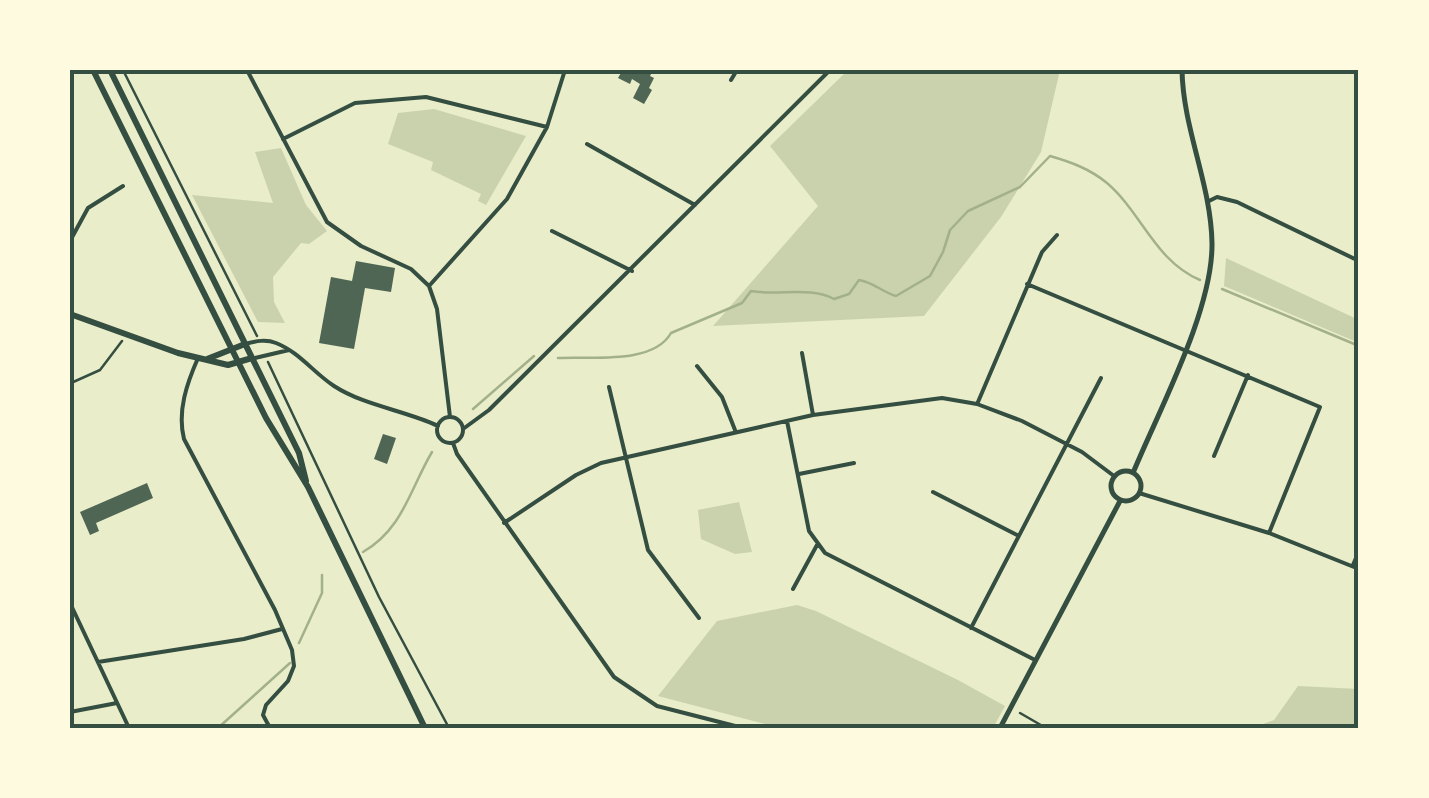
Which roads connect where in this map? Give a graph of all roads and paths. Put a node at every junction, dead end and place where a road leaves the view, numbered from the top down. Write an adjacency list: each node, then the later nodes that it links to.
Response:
1 (93, 70): 27 (main road)
2 (110, 70): 26 (main road)
3 (123, 70): 25 (path)
4 (247, 70): 11 (street)
5 (565, 70): 10 (street)
6 (737, 70): 9 (street)
7 (830, 70): 15 (street)
8 (1182, 70): 14 (street)
9 (732, 80)
10 (547, 127): 11 (street); 22 (street)
11 (283, 139): 22 (street)
12 (587, 144): 15 (street)
13 (122, 186): 18 (street)
14 (1206, 202): 19 (street); 29 (street)
15 (695, 205): 20 (street)
16 (552, 231): 20 (street)
17 (1056, 235): 21 (street)
18 (70, 241)
19 (1359, 261)
20 (632, 271): 45 (street)
21 (1027, 284): 29 (street); 40 (street)
22 (429, 286): 42 (street)
23 (70, 314): 24 (main road)
24 (126, 334): 32 (main road); 38 (path)
25 (259, 340): 26 (street); 28 (street)
26 (246, 344): 27 (main road); 33 (main road)
27 (232, 350): 32 (main road); 34 (main road)
28 (289, 350): 31 (street); 44 (street)
29 (1184, 350): 36 (street); 52 (street)
30 (802, 353): 41 (street)
31 (266, 355): 33 (street); 80 (path)
32 (202, 358): 34 (main road); 70 (street)
33 (252, 358): 34 (main road); 55 (main road)
34 (239, 363): 55 (main road)
35 (697, 366): 46 (street)
36 (1248, 375): 49 (street); 60 (street)
37 (1100, 378): 48 (street)
38 (71, 383)
39 (610, 387): 50 (street)
40 (978, 404): 41 (street); 48 (street)
41 (813, 414): 43 (street)
42 (450, 417): 44 (street); 45 (street)
43 (786, 420): 46 (street); 53 (street)
44 (438, 426): 47 (street)
45 (463, 429): 47 (street)
46 (735, 430): 50 (street)
47 (452, 443): 59 (street)
48 (1068, 444): 54 (street); 61 (street)
49 (1214, 456)
50 (624, 458): 59 (street); 68 (street)
51 (854, 463): 53 (street)
52 (1132, 473): 54 (street); 57 (street)
53 (799, 474): 62 (street)
54 (1114, 476): 58 (street)
55 (308, 487): 79 (main road)
56 (932, 492): 61 (street)
57 (1140, 492): 58 (street); 60 (street)
58 (1120, 501): 71 (street)
59 (504, 523): 76 (street)
60 (1269, 533): 64 (street)
61 (1019, 536): 69 (street)
62 (817, 545): 66 (street); 69 (street)
63 (1359, 551): 64 (street)
64 (1352, 566): 65 (street)
65 (1359, 569)
66 (792, 589)
67 (70, 603): 72 (street)
68 (699, 618)
69 (972, 628): 71 (street)
70 (282, 629): 72 (street); 78 (street)
71 (1034, 660): 82 (street)
72 (98, 662): 73 (street)
73 (117, 704): 74 (street); 77 (street)
74 (70, 712)
75 (1020, 713): 83 (path)
76 (734, 727): 81 (street)
77 (129, 728)
78 (270, 728)
79 (425, 728)
80 (449, 728)
81 (743, 728)
82 (1000, 728)
83 (1046, 728)

